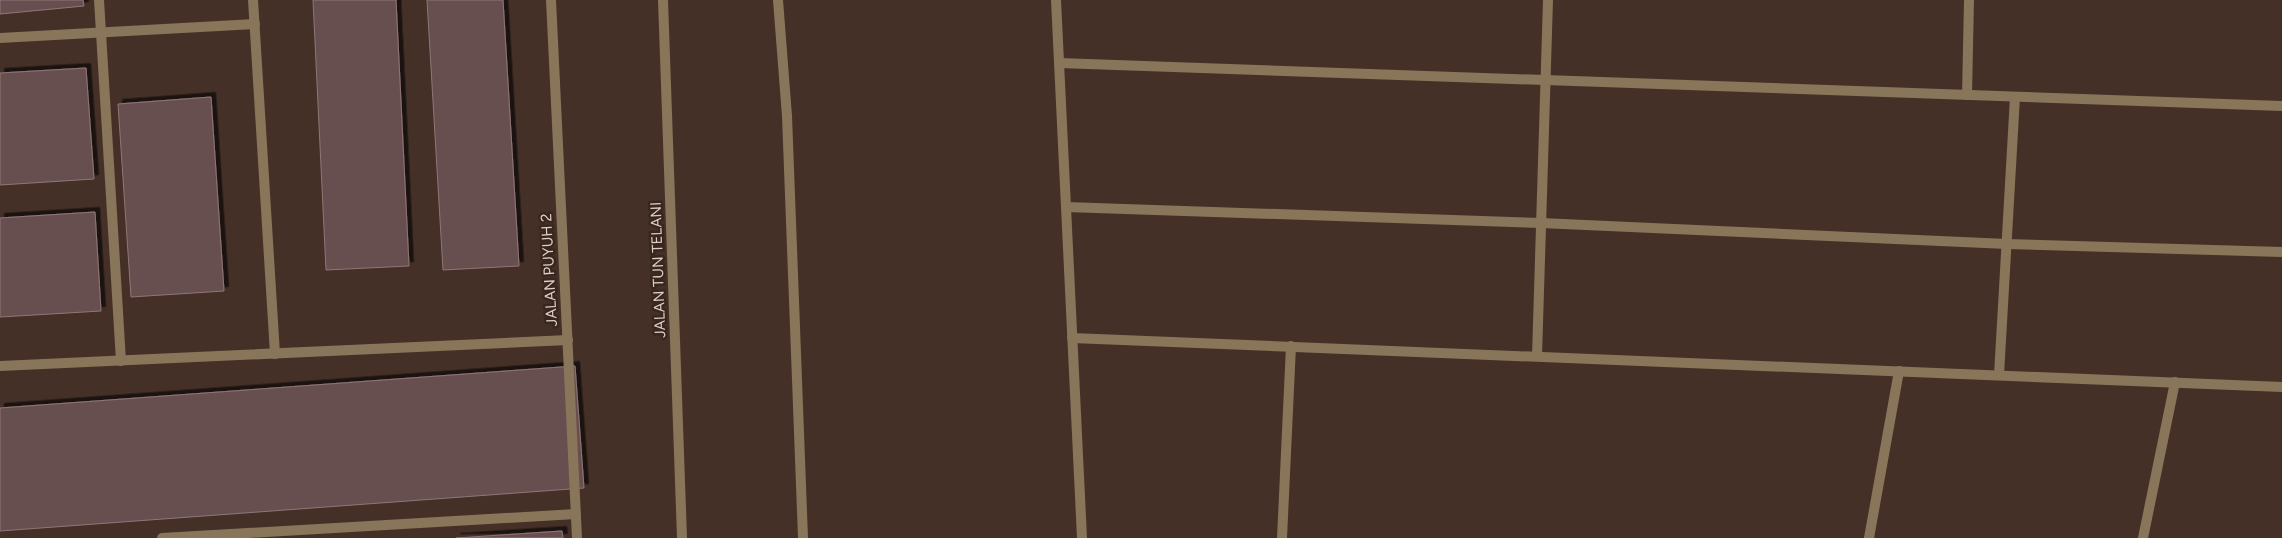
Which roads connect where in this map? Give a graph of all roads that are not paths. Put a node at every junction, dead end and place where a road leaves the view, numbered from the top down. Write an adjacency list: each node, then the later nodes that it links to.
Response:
1 (99, 0): 10 (street)
2 (253, 0): 9 (street)
3 (551, 0): 22 (street, JALAN PUYUH 2)
4 (664, 0): 35 (street, JALAN TUN TELANI)
5 (778, 0): 36 (street)
6 (1056, 0): 12 (street)
7 (1548, 0): 13 (street)
8 (1969, 0): 14 (street)
9 (254, 24): 10 (street); 24 (street)
10 (101, 33): 11 (street); 26 (street)
11 (0, 38)
12 (1059, 63): 13 (street); 17 (street)
13 (1546, 80): 14 (street); 18 (street)
14 (1968, 95): 15 (street)
15 (2015, 97): 16 (street); 19 (street)
16 (2282, 106)
17 (1066, 207): 18 (street); 21 (street)
18 (1541, 223): 19 (street); 25 (street)
19 (2007, 244): 20 (street); 29 (street)
20 (2282, 252)
21 (1072, 338): 23 (street); 37 (street)
22 (568, 340): 24 (street); 32 (street, JALAN PUYUH 2)
23 (1291, 346): 25 (street); 38 (street)
24 (276, 354): 26 (street)
25 (1537, 356): 28 (street)
26 (121, 361): 27 (street)
27 (0, 366)
28 (1899, 371): 29 (street); 39 (street)
29 (1999, 375): 30 (street)
30 (2175, 382): 31 (street); 40 (street)
31 (2282, 387)
32 (576, 514): 33 (street); 34 (street, JALAN PUYUH 2)
33 (162, 538)
34 (578, 538)
35 (682, 538)
36 (803, 538)
37 (1082, 538)
38 (1282, 538)
39 (1870, 538)
40 (2143, 538)

